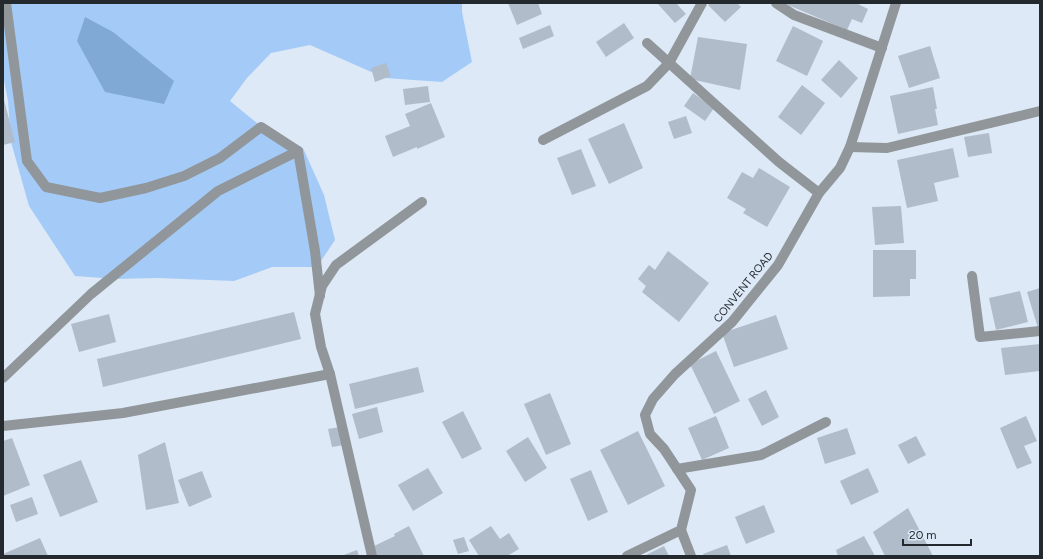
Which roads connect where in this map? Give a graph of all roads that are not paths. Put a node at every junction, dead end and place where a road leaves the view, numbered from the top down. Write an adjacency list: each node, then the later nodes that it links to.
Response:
1 (6, 3): 11 (street)
2 (702, 3): 7 (street)
3 (776, 3): 6 (street)
4 (896, 3): 6 (street, CONVENT ROAD)
5 (647, 43): 7 (street)
6 (882, 48): 10 (street, CONVENT ROAD)
7 (669, 63): 9 (street); 12 (street)
8 (1040, 111): 10 (street)
9 (543, 140)
10 (850, 146): 12 (street, CONVENT ROAD)
11 (298, 151): 15 (street); 18 (street)
12 (819, 193): 21 (street, CONVENT ROAD)
13 (422, 202): 15 (street)
14 (972, 276): 16 (street)
15 (320, 296): 17 (street)
16 (1040, 331)
17 (330, 374): 20 (street); 23 (street)
18 (3, 378)
19 (826, 422): 21 (street)
20 (3, 426)
21 (677, 469): 22 (street, CONVENT ROAD)
22 (681, 530): 24 (street); 25 (street)
23 (372, 556)
24 (626, 556)
25 (691, 556)

